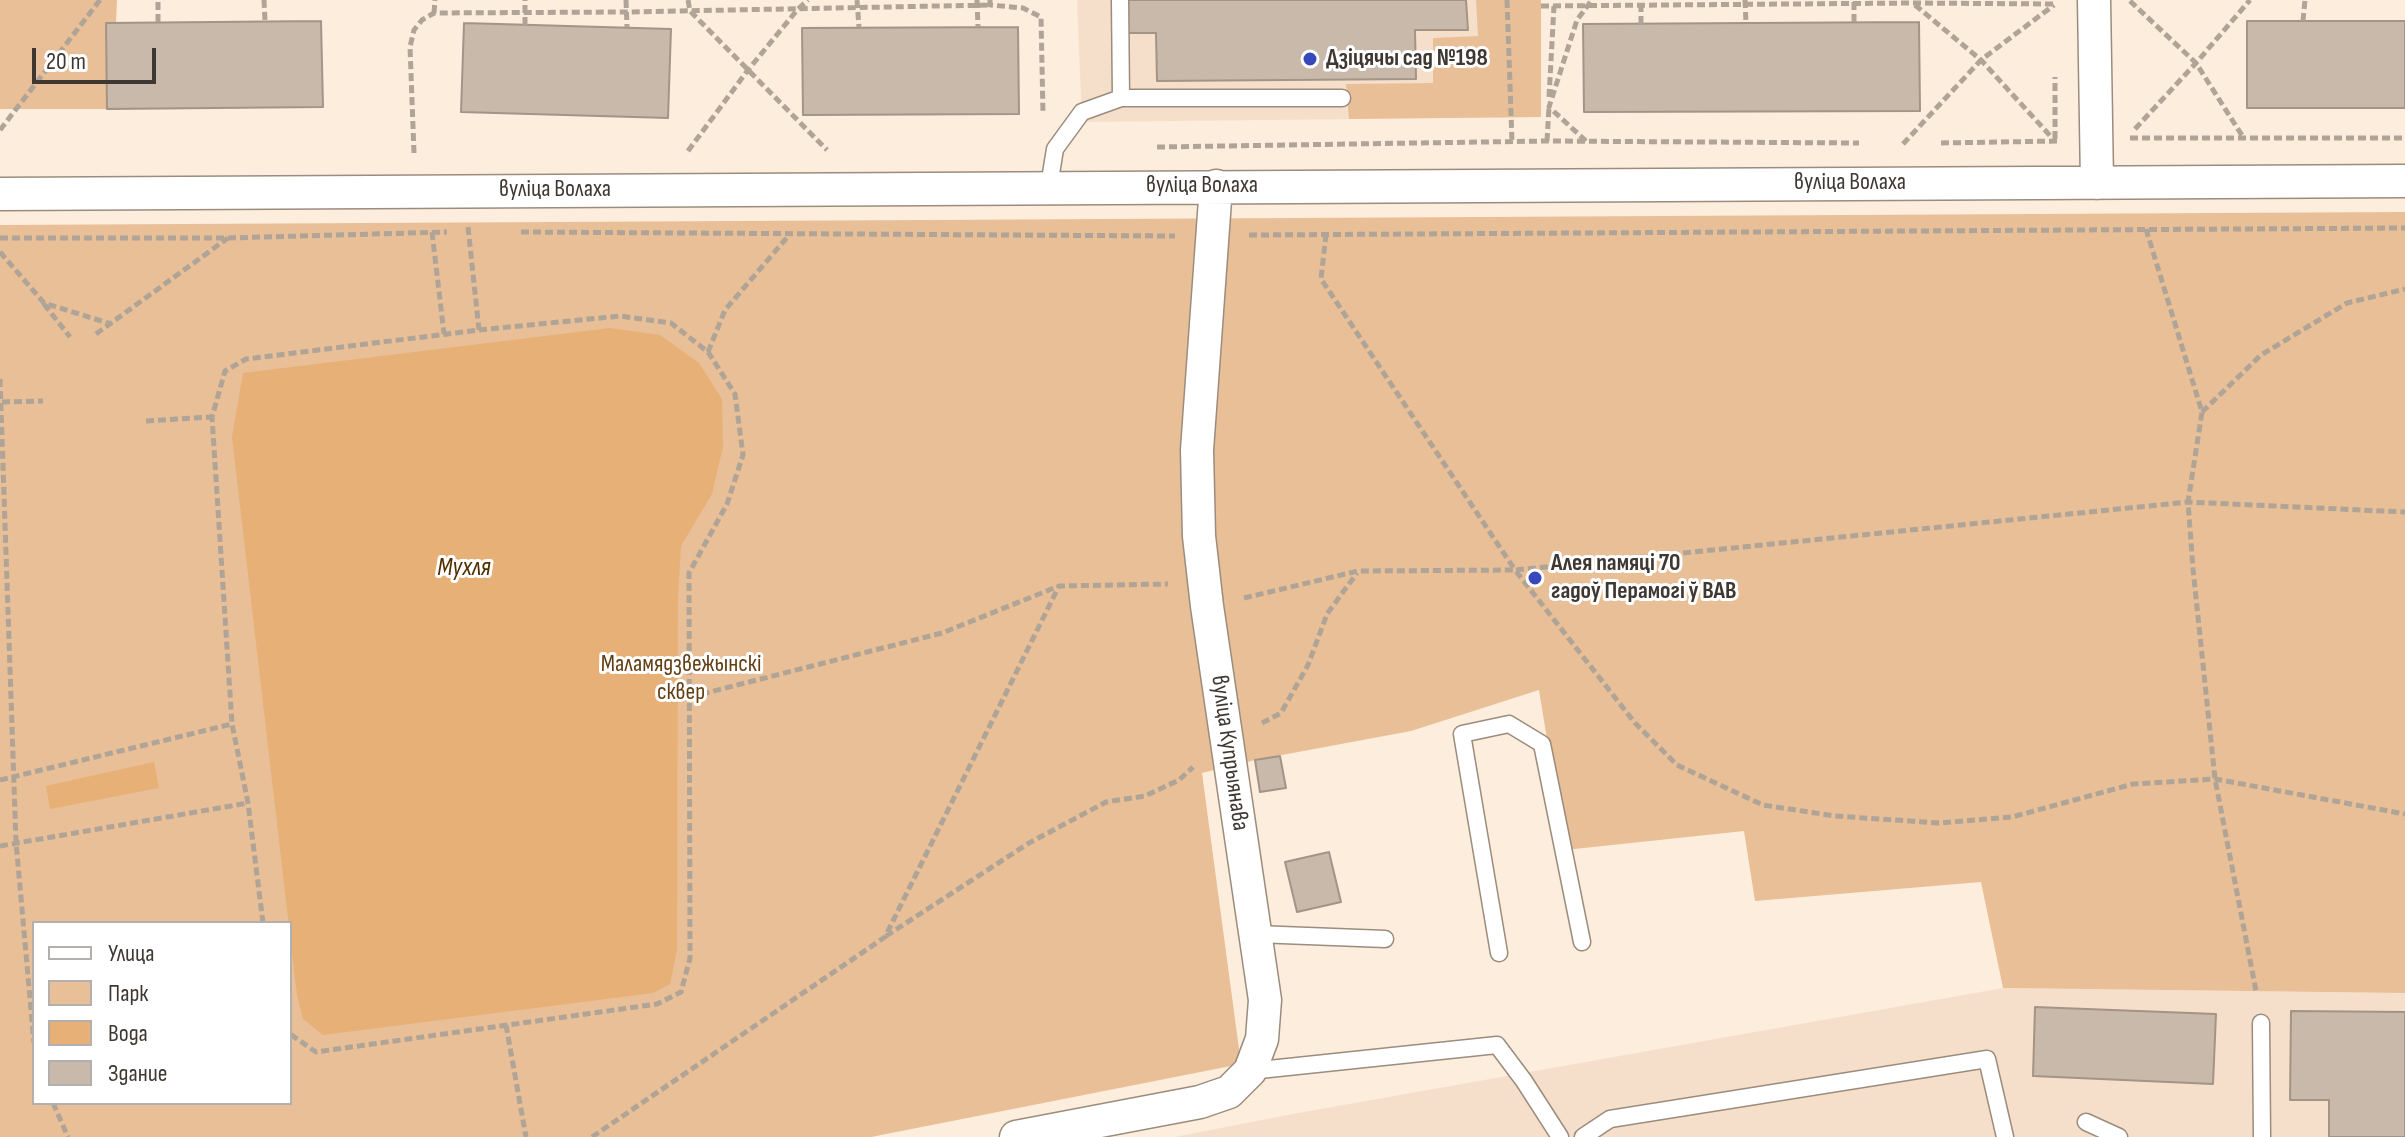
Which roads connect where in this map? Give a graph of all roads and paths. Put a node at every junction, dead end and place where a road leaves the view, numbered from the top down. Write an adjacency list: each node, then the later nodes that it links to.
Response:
1 (100, 0): 48 (path)
2 (158, 0): 33 (path)
3 (264, 0): 31 (path)
4 (435, 0): 30 (path)
5 (525, 0): 27 (path)
6 (626, 0): 29 (path)
7 (688, 0): 28 (path)
8 (808, 0): 26 (path)
9 (1120, 0): 44 (lane)
10 (1507, 0): 55 (path)
11 (1592, 0): 25 (path)
12 (2094, 0): 54 (street)
13 (2130, 0): 42 (path)
14 (2250, 0): 42 (path)
15 (2305, 0): 32 (path)
16 (977, 2): 17 (path); 22 (path); 40 (path)
17 (990, 2): 46 (path)
18 (1745, 2): 19 (path); 21 (path); 35 (path)
19 (1854, 2): 20 (path); 34 (path)
20 (1914, 2): 41 (path); 41 (path)
21 (1641, 3): 25 (path); 36 (path)
22 (858, 4): 26 (path); 39 (path)
23 (1541, 6): 24 (path)
24 (1554, 6): 25 (path); 47 (path)
25 (1587, 7): 47 (path)
26 (798, 9): 28 (path); 43 (path)
27 (526, 11): 29 (path); 30 (path); 37 (path)
28 (690, 11): 29 (path); 43 (path)
29 (627, 12): 38 (path)
30 (434, 13): 65 (path)
31 (265, 21)
32 (2303, 21)
33 (158, 22)
34 (1854, 22)
35 (1746, 23)
36 (1641, 24)
37 (525, 25)
38 (627, 27)
39 (859, 27)
40 (978, 27)
41 (1981, 60): 53 (path); 57 (path)
42 (2196, 63): 49 (path); 49 (path)
43 (748, 70): 60 (path); 62 (path)
44 (1121, 98): 45 (lane); 69 (lane)
45 (1342, 98)
46 (1043, 104)
47 (1549, 107): 51 (path); 52 (path)
48 (0, 130)
49 (2244, 137): 50 (path)
50 (2405, 138)
51 (1547, 141): 52 (path); 55 (path)
52 (1586, 141): 56 (path)
53 (2055, 141): 54 (path); 58 (path)
54 (2096, 141): 68 (street)
55 (1512, 142): 59 (path)
56 (1871, 143)
57 (1918, 143)
58 (1933, 143)
59 (1149, 147)
60 (812, 150)
61 (673, 151): 62 (path)
62 (688, 151): 63 (path)
63 (704, 151)
64 (403, 153): 65 (path)
65 (414, 153): 66 (path)
66 (425, 153)
67 (2405, 181): 68 (street, вуліца Волаха)
68 (2097, 183): 70 (street, вуліца Волаха)
69 (1049, 186): 70 (street, вуліца Волаха); 71 (street, вуліца Волаха)
70 (1216, 186): 80 (street, вуліца Купрыянава)
71 (0, 194)
72 (2405, 228): 73 (path)
73 (2146, 229): 79 (path); 95 (path)
74 (468, 232): 75 (path); 77 (path); 87 (path)
75 (484, 232)
76 (514, 232): 78 (path)
77 (432, 233): 82 (path); 89 (path)
78 (790, 234): 80 (path); 91 (path)
79 (1326, 234): 80 (path); 101 (path)
80 (1211, 236): 104 (street, вуліца Купрыянава)
81 (0, 238): 82 (path)
82 (228, 238): 86 (path)
83 (0, 252): 85 (path)
84 (2405, 289): 95 (path)
85 (44, 303): 86 (path); 90 (path)
86 (111, 324): 88 (path)
87 (479, 330): 89 (path); 91 (path)
88 (96, 334)
89 (444, 334): 96 (path)
90 (70, 337)
91 (708, 352): 105 (path)
92 (0, 379): 94 (path)
93 (43, 401): 94 (path)
94 (2, 402): 98 (path)
95 (2202, 412): 99 (path)
96 (212, 417): 97 (path); 106 (path)
97 (146, 421)
98 (2, 475): 108 (path)
99 (2188, 502): 100 (path); 101 (path); 109 (path)
100 (2405, 512)
101 (1515, 570): 102 (path); 109 (path)
102 (1358, 571): 104 (path); 107 (path)
103 (1059, 586): 104 (path); 105 (path); 117 (path)
104 (1206, 595): 107 (street, вуліца Купрыянава)
105 (690, 697): 124 (path)
106 (232, 724): 108 (path); 111 (path)
107 (1228, 742): 116 (street, вуліца Купрыянава); 117 (path)
108 (15, 775): 110 (path); 113 (path)
109 (2215, 779): 112 (path); 121 (path)
110 (0, 780)
111 (248, 803): 113 (path); 115 (path)
112 (2405, 814)
113 (16, 842): 114 (path); 122 (path)
114 (0, 846)
115 (263, 921)
116 (1256, 934): 118 (lane); 126 (street, вуліца Купрыянава)
117 (885, 937): 131 (path)
118 (1385, 939)
119 (1582, 942): 120 (lane)
120 (1499, 953)
121 (2256, 991)
122 (32, 1021)
123 (2261, 1023): 137 (lane)
124 (506, 1025): 125 (path); 130 (path)
125 (292, 1035)
126 (1250, 1071): 132 (street); 133 (lane)
127 (54, 1105): 129 (path)
128 (2086, 1122): 136 (lane)
129 (68, 1137)
130 (526, 1137)
131 (592, 1137)
132 (1016, 1137)
133 (1560, 1137)
134 (1583, 1137): 135 (lane)
135 (2005, 1137)
136 (2119, 1137)
137 (2262, 1137)

